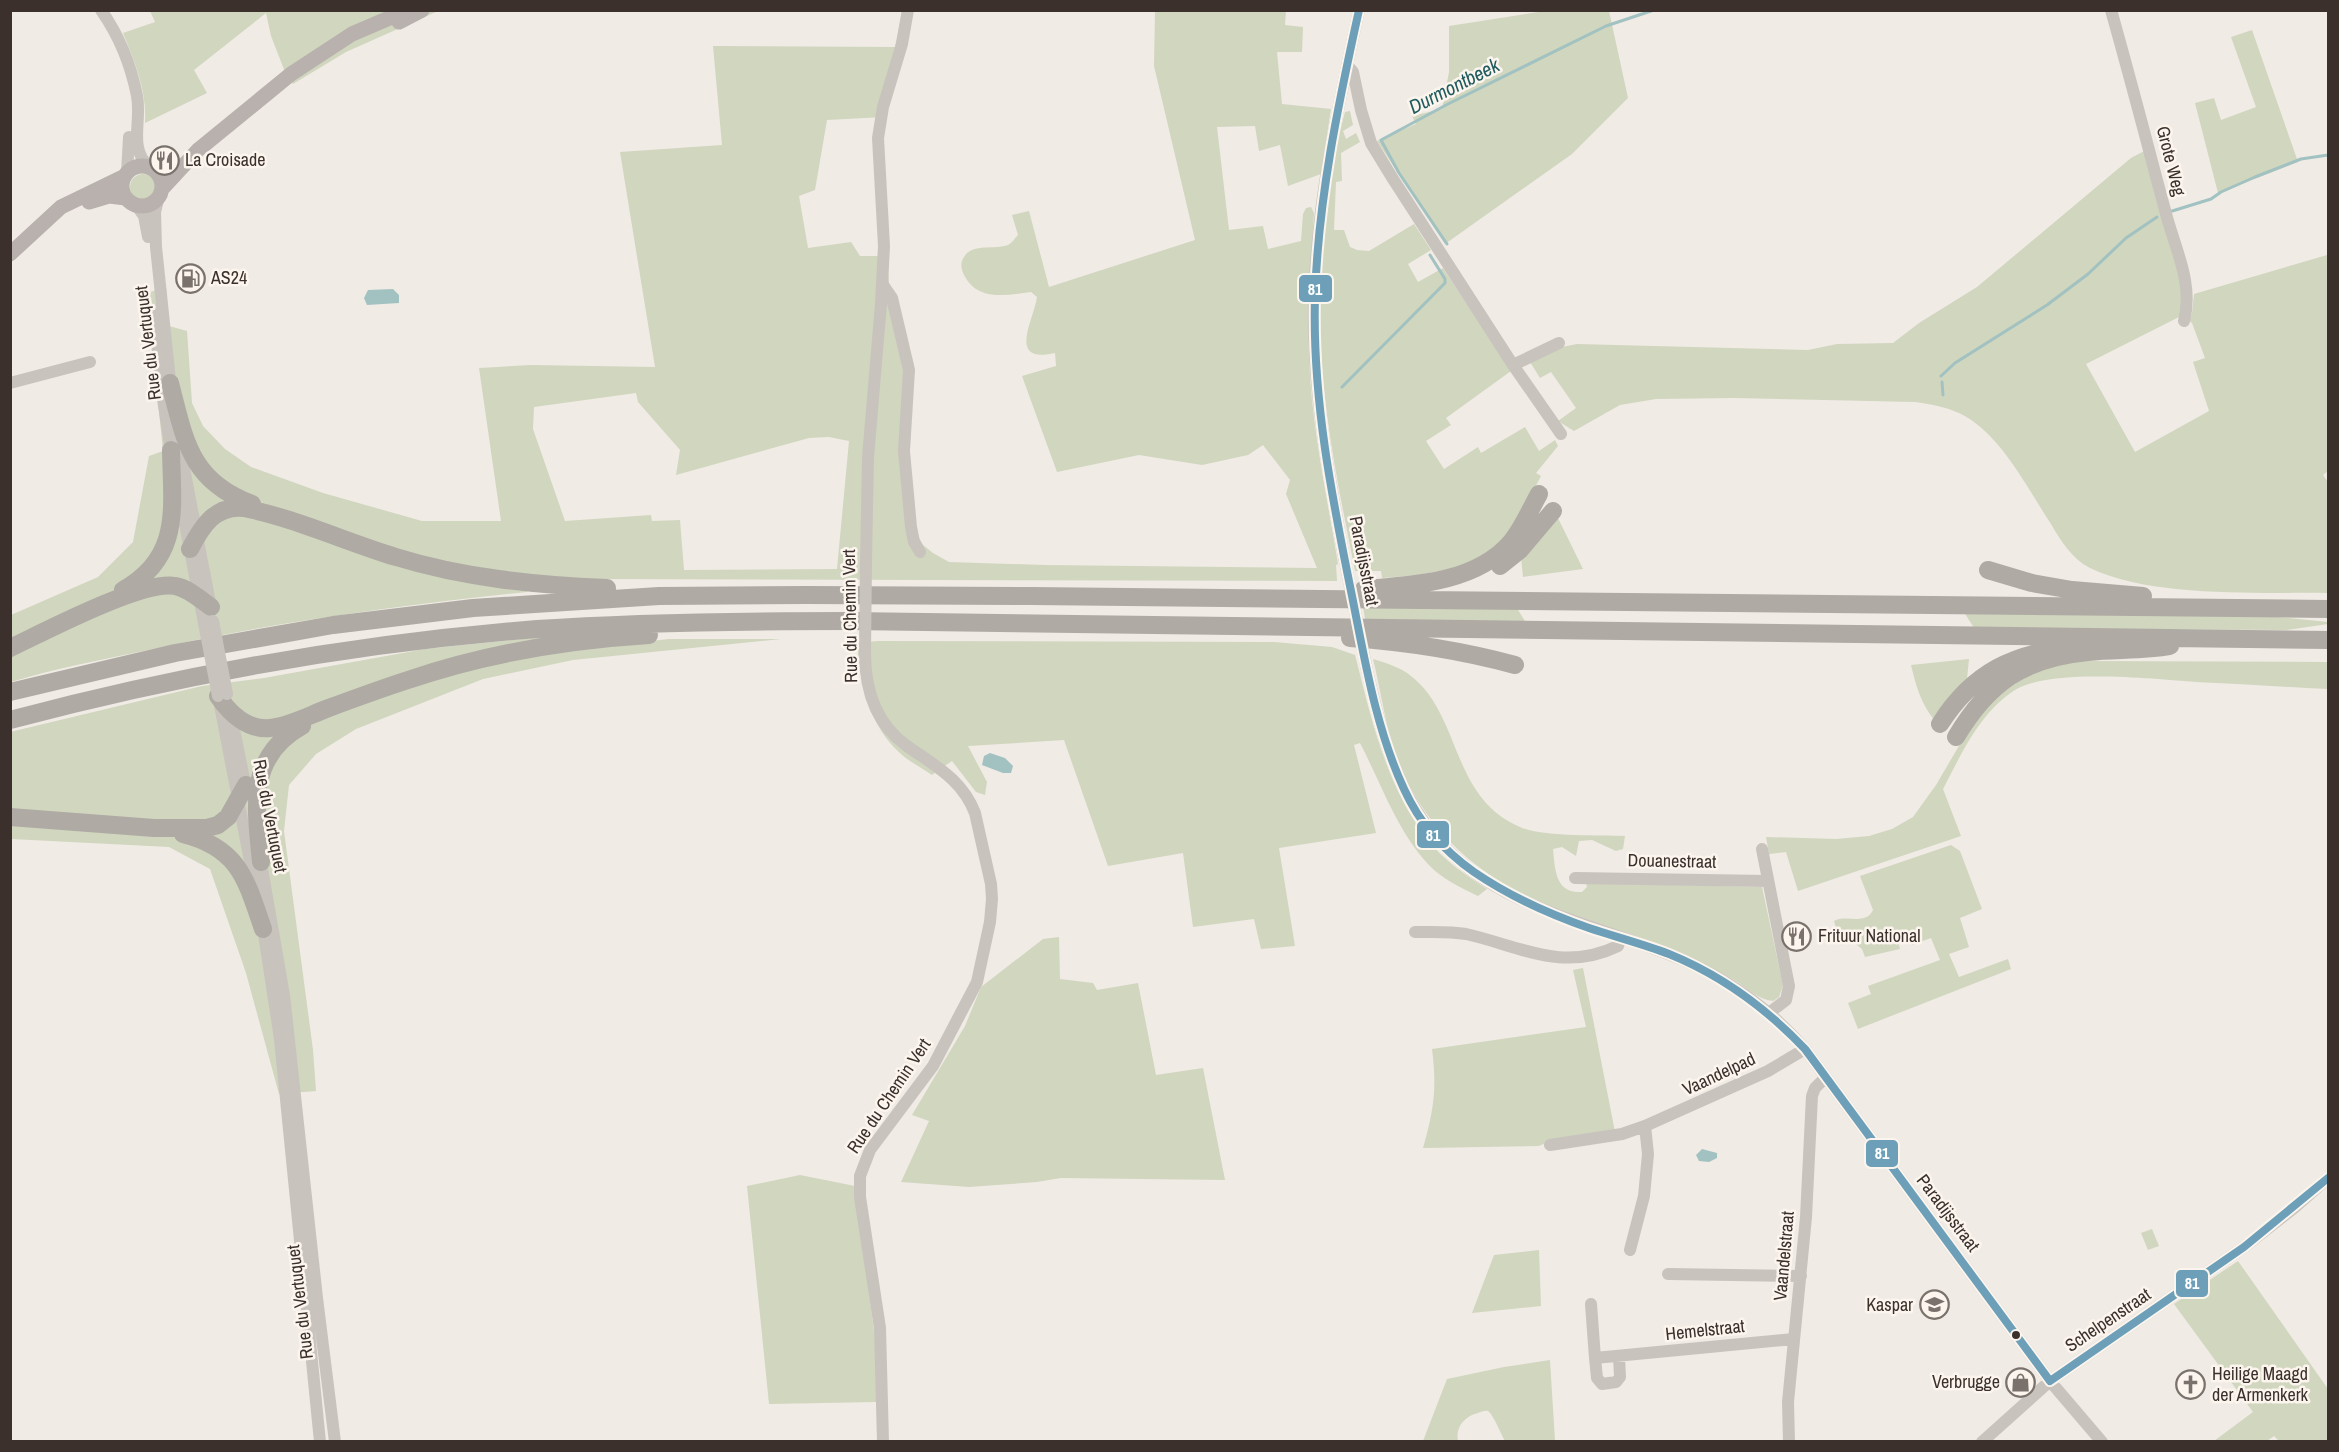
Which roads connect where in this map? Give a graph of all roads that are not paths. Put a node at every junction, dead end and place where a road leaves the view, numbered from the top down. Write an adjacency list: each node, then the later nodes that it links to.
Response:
1 (101, 10): 9 (street)
2 (408, 10): 8 (main road)
3 (422, 10): 8 (main road)
4 (908, 10): 16 (street, Rue du Chemin Vert)
5 (1359, 10): 7 (street, Paradijsstraat)
6 (2111, 10): 17 (street, Grote Weg)
7 (1347, 65): 20 (street); 61 (street, Paradijsstraat, bridge)
8 (266, 96): 10 (main road)
9 (138, 117): 11 (street); 12 (street)
10 (198, 150): 11 (main road); 13 (main road)
11 (151, 168): 12 (main road); 13 (main road)
12 (126, 174): 14 (main road); 15 (main road)
13 (160, 194): 14 (main road); 22 (street, Rue du Vertuquet)
14 (131, 202): 15 (main road); 24 (street, Rue du Vertuquet)
15 (10, 256)
16 (883, 285): 29 (street, Rue du Chemin Vert); 78 (street, Rue du Chemin Vert, bridge)
17 (2184, 321)
18 (1559, 343): 20 (street)
19 (90, 362): 21 (street)
20 (1514, 365): 23 (street)
21 (10, 383)
22 (170, 384): 27 (highway); 28 (street, Rue du Vertuquet)
23 (1561, 434)
24 (171, 450): 28 (street, Rue du Vertuquet); 37 (highway)
25 (1539, 494): 31 (highway)
26 (1552, 511): 31 (highway)
27 (326, 533): 28 (highway); 32 (highway)
28 (194, 542): 36 (street, Rue du Vertuquet)
29 (920, 552)
30 (1988, 570): 34 (highway)
31 (1345, 591): 33 (highway)
32 (729, 595): 33 (highway); 45 (highway)
33 (1256, 599): 34 (highway)
34 (2218, 608): 35 (highway)
35 (2328, 609)
36 (207, 613): 37 (highway); 46 (street, Rue du Vertuquet, bridge)
37 (80, 616): 43 (highway)
38 (815, 621): 39 (highway); 47 (highway); 49 (highway)
39 (1226, 626): 40 (highway); 44 (highway)
40 (2187, 638): 41 (highway); 42 (highway)
41 (2328, 640)
42 (2170, 646): 50 (highway); 51 (highway)
43 (10, 648)
44 (1515, 664)
45 (10, 692)
46 (222, 695): 48 (highway); 52 (street, Rue du Vertuquet)
47 (359, 698): 48 (highway); 56 (highway)
48 (231, 712): 52 (street, Rue du Vertuquet)
49 (10, 720)
50 (1940, 724)
51 (1956, 737)
52 (242, 793): 54 (highway); 56 (street, Rue du Vertuquet); 59 (street, Rue du Vertuquet)
53 (10, 817): 54 (highway)
54 (154, 828): 59 (highway)
55 (1762, 849): 58 (street)
56 (261, 862): 77 (street, Rue du Vertuquet)
57 (1575, 878): 58 (street, Douanestraat)
58 (1767, 881): 62 (street)
59 (263, 929): 76 (street, Rue du Vertuquet)
60 (1415, 932): 61 (street)
61 (1621, 938): 62 (street, Paradijsstraat)
62 (1769, 1013): 63 (street, Paradijsstraat)
63 (1805, 1049): 64 (street, Paradijsstraat); 65 (street, Vaandelpad)
64 (1825, 1078): 70 (street, Vaandelstraat); 75 (street, Paradijsstraat)
65 (1645, 1126): 66 (street, Vaandelpad); 68 (street)
66 (1550, 1145)
67 (2328, 1178): 75 (street, Schelpenstraat)
68 (1630, 1250)
69 (1668, 1274): 70 (street)
70 (1801, 1276): 72 (street, Vaandelstraat)
71 (1591, 1304): 74 (street)
72 (1794, 1339): 73 (street, Hemelstraat); 79 (street, Vaandelstraat)
73 (1619, 1357): 74 (street, Hemelstraat); 74 (street)
74 (1594, 1358)
75 (2050, 1381): 80 (street, Schelpenstraat); 81 (street, Paradijsstraat)
76 (320, 1442)
77 (335, 1442)
78 (883, 1442)
79 (1789, 1442)
80 (1982, 1442)
81 (2102, 1442)

